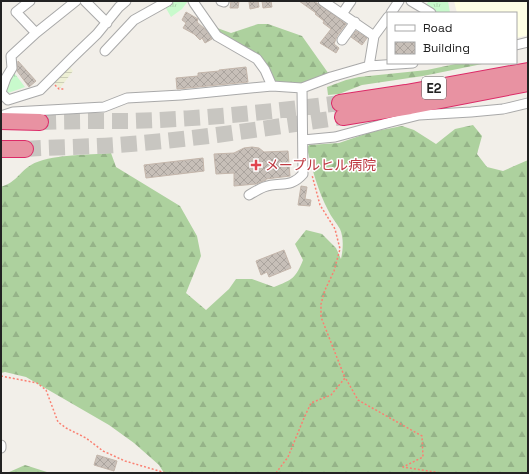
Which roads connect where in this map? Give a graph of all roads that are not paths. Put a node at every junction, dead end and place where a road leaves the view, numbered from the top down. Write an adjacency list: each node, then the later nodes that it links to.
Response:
1 (29, 1): 17 (street)
2 (76, 1): 17 (street)
3 (85, 1): 16 (street)
4 (126, 1): 16 (street)
5 (168, 1): 22 (street)
6 (193, 1): 27 (street)
7 (323, 1): 13 (street)
8 (351, 1): 13 (street)
9 (399, 1): 11 (street)
10 (411, 1): 12 (street)
11 (391, 12)
12 (429, 12)
13 (342, 14): 15 (street)
14 (387, 18): 18 (street)
15 (355, 22): 18 (street); 19 (street)
16 (107, 23): 30 (street)
17 (36, 32): 29 (street)
18 (374, 36): 24 (street)
19 (342, 40)
20 (528, 42): 21 (street)
21 (517, 45)
22 (105, 51)
23 (398, 64): 24 (street)
24 (369, 66): 28 (street)
25 (528, 71): 26 (highway, E2)
26 (528, 83)
27 (272, 86): 28 (street); 32 (street)
28 (302, 88): 35 (street)
29 (1, 92): 30 (street)
30 (4, 102)
31 (528, 103): 35 (street)
32 (1, 116)
33 (1, 121): 34 (highway)
34 (40, 122)
35 (303, 140): 38 (street)
36 (1, 149): 37 (highway)
37 (25, 149)
38 (249, 195)
39 (1, 445): 40 (street)
40 (1, 448)

